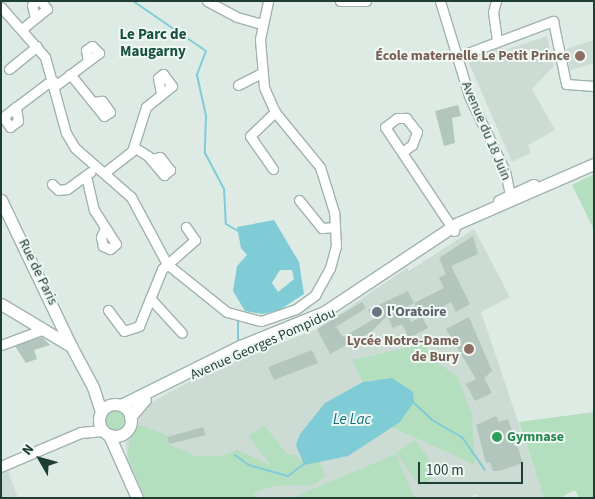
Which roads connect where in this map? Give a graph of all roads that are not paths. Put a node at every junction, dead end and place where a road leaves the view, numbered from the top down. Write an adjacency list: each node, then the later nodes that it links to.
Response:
1 (39, 1): 10 (street)
2 (207, 1): 9 (street)
3 (268, 1): 9 (street)
4 (340, 1): 5 (street)
5 (366, 1)
6 (440, 1): 13 (street, Avenue du 18 Juin)
7 (497, 1): 11 (street)
8 (1, 6): 10 (street)
9 (262, 24): 16 (street)
10 (22, 29): 12 (street)
11 (497, 40): 13 (street); 20 (street)
12 (37, 46): 15 (street); 18 (street)
13 (457, 57): 34 (street, Avenue du 18 Juin)
14 (88, 61): 17 (street)
15 (9, 69)
16 (262, 73): 19 (street); 24 (street)
17 (70, 74): 18 (street); 22 (street)
18 (54, 84): 23 (street); 29 (street)
19 (238, 86)
20 (594, 86)
21 (161, 94): 25 (street)
22 (93, 102)
23 (16, 107)
24 (275, 112): 30 (street); 39 (street)
25 (134, 147): 27 (street); 31 (street)
26 (402, 152): 41 (street)
27 (151, 159)
28 (594, 164): 34 (main road, Avenue Georges Pompidou)
29 (96, 167): 31 (street); 32 (street)
30 (273, 169)
31 (104, 173): 42 (street)
32 (86, 176): 33 (street); 40 (street)
33 (52, 184)
34 (516, 195): 41 (main road, Avenue Georges Pompidou)
35 (1, 200): 50 (main road, Rue de Paris)
36 (299, 200): 39 (street)
37 (1, 213): 48 (main road, Rue de Paris)
38 (186, 227): 42 (street)
39 (335, 227): 42 (street)
40 (105, 228)
41 (453, 229): 52 (main road, Avenue Georges Pompidou); 54 (main road, Avenue Georges Pompidou)
42 (168, 264): 43 (street)
43 (150, 298): 45 (street); 47 (street)
44 (1, 304): 46 (main road)
45 (108, 310)
46 (44, 329): 48 (main road); 49 (street)
47 (182, 333)
48 (59, 338): 50 (main road, Rue de Paris)
49 (1, 345)
50 (70, 346): 51 (main road, Rue de Paris)
51 (93, 387): 52 (main road, Rue de Paris); 53 (main road, Rue de Paris)
52 (117, 405): 53 (main road); 54 (main road)
53 (100, 414): 56 (street); 57 (main road)
54 (130, 417): 55 (main road)
55 (124, 432): 57 (main road); 58 (main road)
56 (81, 433): 57 (street); 59 (street)
57 (106, 433): 58 (main road)
58 (123, 461): 60 (main road)
59 (1, 468)
60 (137, 498)

